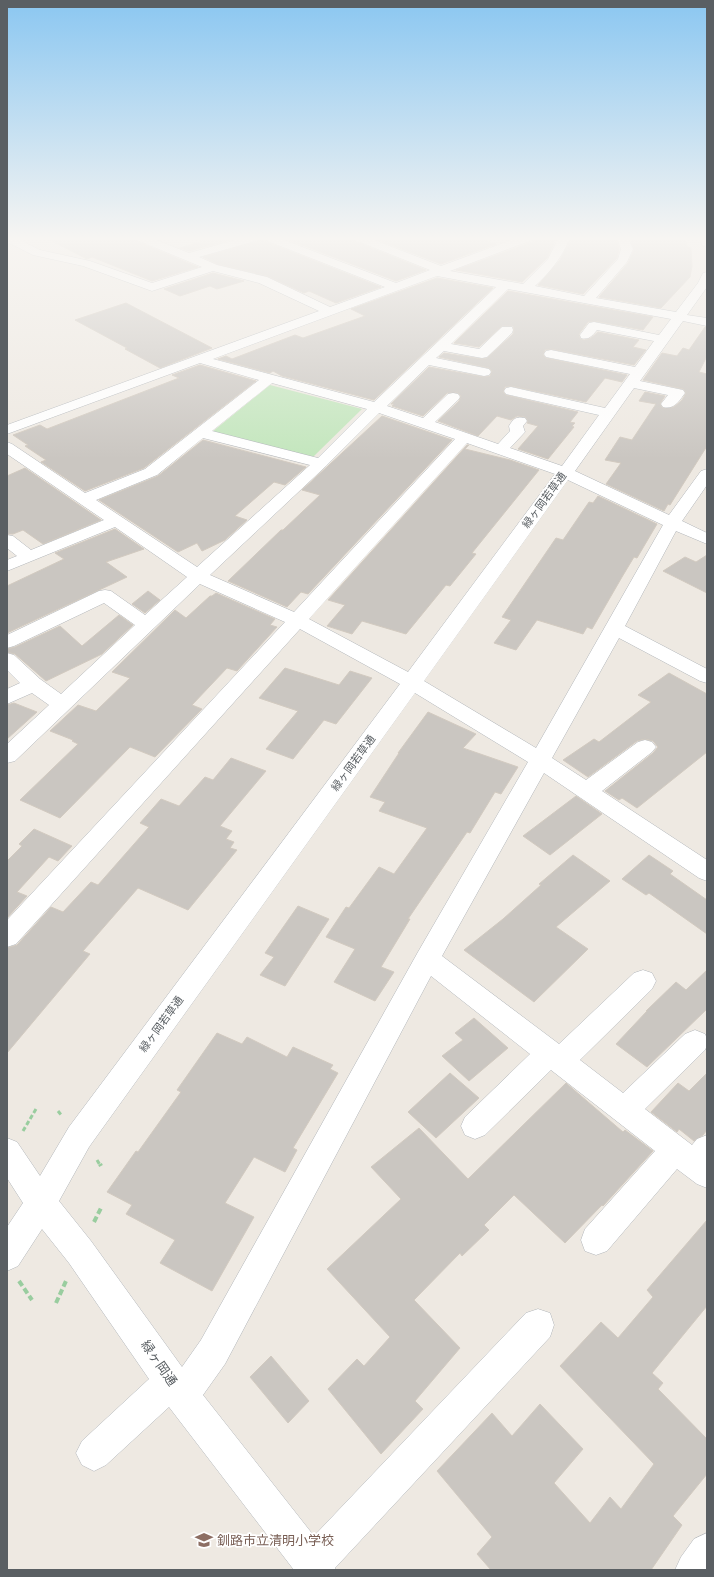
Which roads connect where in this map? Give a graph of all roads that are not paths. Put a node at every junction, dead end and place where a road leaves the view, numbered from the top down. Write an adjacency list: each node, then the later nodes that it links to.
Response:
1 (328, 312): 14 (street)
2 (478, 312): 12 (street)
3 (615, 312): 7 (street)
4 (649, 312): 6 (street)
5 (682, 312): 6 (street, 緑ヶ岡若草通)
6 (678, 317): 8 (street); 11 (street, 緑ヶ岡若草通)
7 (607, 321)
8 (707, 322)
9 (507, 330): 12 (street)
10 (586, 335): 11 (street)
11 (662, 339): 18 (street, 緑ヶ岡若草通)
12 (442, 346): 15 (street)
13 (551, 354): 18 (street)
14 (199, 359): 17 (street); 26 (street)
15 (427, 360): 16 (street); 22 (street)
16 (484, 372)
17 (270, 378): 22 (street); 27 (street)
18 (634, 378): 21 (street); 23 (street, 緑ヶ岡若草通)
19 (511, 391): 23 (street)
20 (453, 397): 25 (street)
21 (668, 404)
22 (377, 407): 25 (street); 31 (street)
23 (608, 413): 32 (street, 緑ヶ岡若草通)
24 (520, 421): 30 (street)
25 (426, 423): 28 (street)
26 (7, 430)
27 (202, 434): 31 (street); 34 (street)
28 (464, 438): 30 (street); 42 (street)
29 (7, 448): 34 (street)
30 (500, 450): 32 (street)
31 (321, 464): 41 (street)
32 (564, 472): 36 (street); 48 (street, 緑ヶ岡若草通)
33 (706, 478): 36 (street)
34 (84, 499): 35 (street)
35 (116, 520): 39 (street); 41 (street)
36 (672, 522): 37 (street); 44 (street)
37 (707, 539)
38 (7, 540): 39 (street)
39 (29, 557): 40 (street)
40 (7, 566)
41 (198, 576): 42 (street); 43 (street)
42 (297, 620): 48 (street); 57 (street)
43 (147, 625): 45 (street); 51 (street)
44 (616, 628): 47 (street); 54 (street)
45 (7, 642)
46 (7, 660): 49 (street)
47 (707, 677)
48 (412, 682): 54 (street); 66 (street, 緑ヶ岡若草通)
49 (33, 684): 50 (street); 51 (street)
50 (7, 697)
51 (61, 704): 53 (street)
52 (645, 747): 55 (street)
53 (7, 756)
54 (540, 760): 55 (street); 58 (street)
55 (586, 792): 56 (street)
56 (707, 872)
57 (7, 937)
58 (427, 958): 61 (street); 70 (street)
59 (643, 981): 61 (street)
60 (695, 1042): 62 (street)
61 (555, 1057): 62 (street); 63 (street)
62 (625, 1110): 65 (street)
63 (475, 1126)
64 (7, 1152): 66 (street, 緑ヶ岡通)
65 (696, 1159): 67 (street)
66 (41, 1203): 68 (street, 緑ヶ岡若草通); 70 (street, 緑ヶ岡通)
67 (596, 1240)
68 (7, 1255)
69 (538, 1325): 73 (street)
70 (177, 1388): 71 (street); 73 (street, 緑ヶ岡通)
71 (94, 1453)
72 (707, 1552): 74 (street)
73 (315, 1567)
74 (694, 1570)

